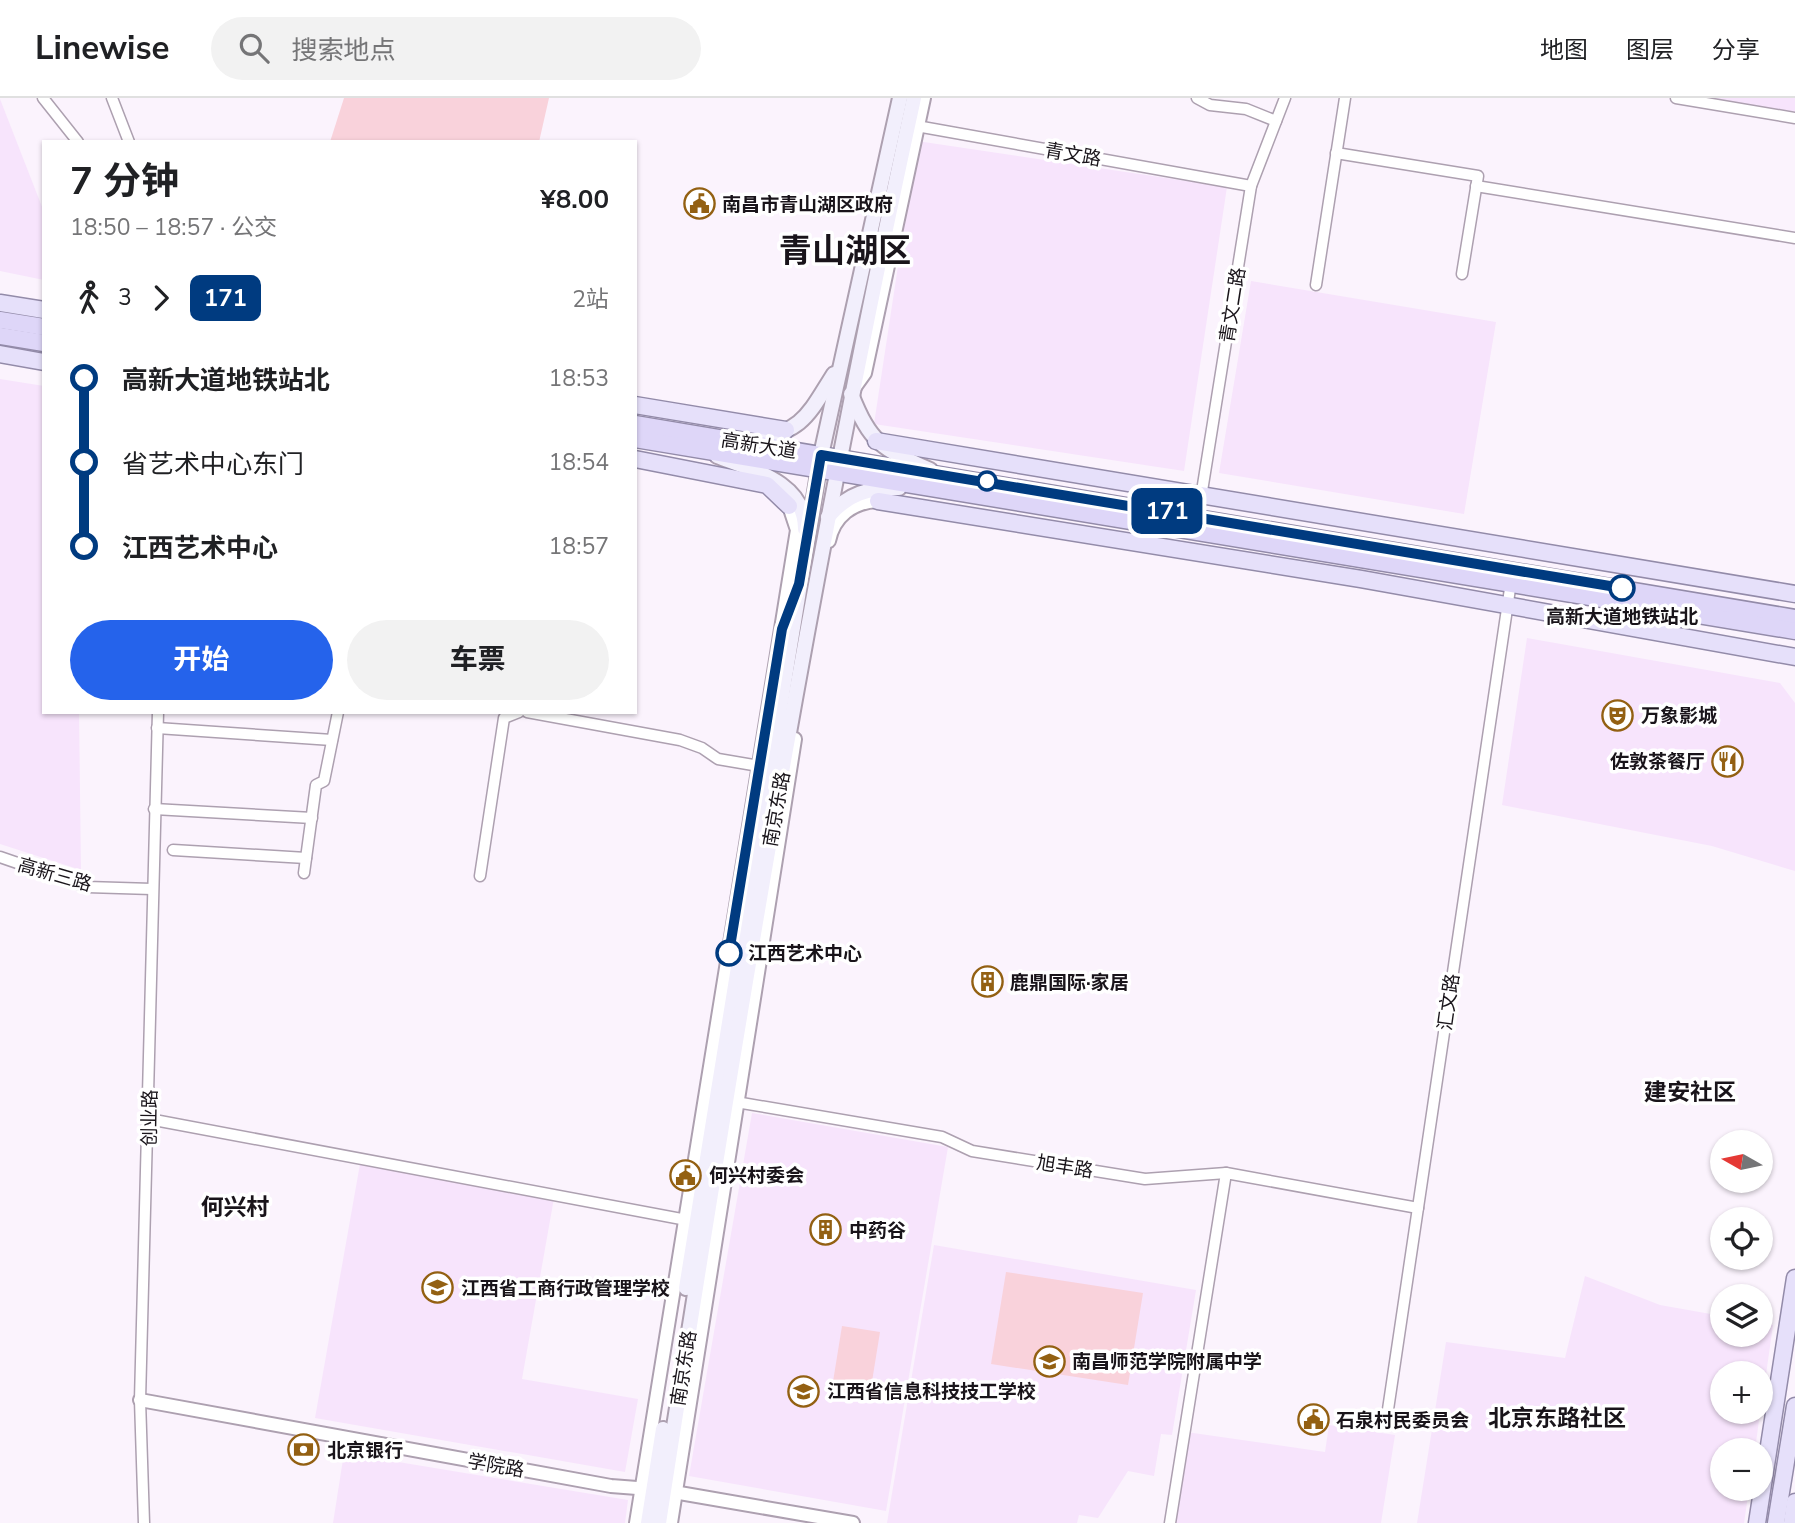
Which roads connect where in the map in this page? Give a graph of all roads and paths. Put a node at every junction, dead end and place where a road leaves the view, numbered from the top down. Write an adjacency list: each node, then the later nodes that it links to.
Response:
1 (43, 98): 14 (street)
2 (112, 98): 15 (street)
3 (894, 98): 20 (street)
4 (900, 98): 13 (main road, 南京东路)
5 (914, 98): 13 (main road, 南京东路)
6 (924, 98): 13 (street)
7 (1197, 98): 12 (street)
8 (1284, 98): 12 (street, 青文二路)
9 (1345, 98): 16 (street)
10 (1676, 98): 11 (street)
11 (1795, 118)
12 (1276, 121): 18 (street, 青文二路)
13 (907, 124): 18 (street, 青文路); 20 (main road, 南京东路); 32 (main road, 南京东路)
14 (76, 140)
15 (129, 140)
16 (1336, 153): 17 (street); 22 (street)
17 (1476, 186): 19 (street); 21 (street)
18 (1251, 187): 44 (street, 青文二路)
19 (1795, 238)
20 (865, 257): 31 (main road, 南京东路)
21 (1462, 274)
22 (1316, 285)
23 (0, 303): 24 (main road)
24 (42, 310)
25 (0, 320): 26 (highway)
26 (42, 327)
27 (0, 336): 28 (highway)
28 (42, 343)
29 (0, 354): 30 (main road)
30 (42, 362)
31 (841, 365): 35 (main road); 41 (main road, 南京东路)
32 (851, 394): 37 (main road); 42 (main road, 南京东路)
33 (637, 405): 35 (main road)
34 (637, 424): 38 (highway, 高新大道)
35 (786, 430): 38 (main road)
36 (637, 439): 39 (highway, 高新大道)
37 (876, 441): 43 (main road); 44 (main road)
38 (744, 442): 41 (highway, 高新大道)
39 (703, 450): 41 (highway, 高新大道); 49 (main road)
40 (637, 459): 46 (main road)
41 (820, 462): 42 (highway, 高新大道); 49 (main road, 南京东路)
42 (837, 465): 43 (highway, 高新大道); 48 (main road, 南京东路)
43 (933, 480): 47 (highway, 高新大道); 48 (main road); 50 (highway, 高新大道)
44 (1200, 498): 47 (street, 青文二路); 52 (main road)
45 (878, 501): 53 (main road); 74 (street)
46 (789, 506): 55 (street)
47 (1198, 516): 54 (highway, 高新大道)
48 (827, 518): 74 (main road, 南京东路)
49 (805, 552): 51 (main road, 南京东路)
50 (1511, 582): 53 (street, 汇文路); 54 (highway, 高新大道)
51 (799, 584): 55 (street); 74 (main road, 南京东路)
52 (1795, 594)
53 (1508, 606): 58 (main road); 77 (street, 汇文路)
54 (1787, 618): 56 (highway, 高新大道); 57 (main road)
55 (782, 629): 65 (street)
56 (1795, 631)
57 (1795, 638)
58 (1795, 657)
59 (158, 714): 63 (street, 创业路)
60 (338, 714): 64 (street)
61 (514, 714): 72 (street)
62 (538, 714): 65 (street)
63 (157, 728): 64 (street); 66 (street, 创业路)
64 (332, 740): 67 (street)
65 (759, 766): 78 (street)
66 (154, 809): 67 (street); 73 (street, 创业路)
67 (312, 818): 70 (street)
68 (173, 850): 70 (street)
69 (0, 857): 73 (street, 高新三路)
70 (306, 858): 71 (street)
71 (304, 873)
72 (480, 876)
73 (152, 889): 75 (street, 创业路)
74 (727, 1100): 76 (street, 旭丰路); 78 (main road, 南京东路); 83 (main road, 南京东路)
75 (149, 1119): 78 (street); 80 (street, 创业路)
76 (1226, 1173): 77 (street, 旭丰路); 91 (street)
77 (1418, 1208): 82 (street, 汇文路)
78 (691, 1221): 83 (main road, 南京东路)
79 (1795, 1278): 92 (main road)
80 (140, 1400): 83 (street, 学院路); 85 (street, 创业路)
81 (1795, 1406): 93 (main road)
82 (1386, 1423)
83 (659, 1490): 86 (street); 87 (main road, 南京东路); 88 (main road, 南京东路); 89 (street); 90 (street, 学院路)
84 (1795, 1502): 94 (main road)
85 (144, 1523)
86 (636, 1523)
87 (648, 1523)
88 (659, 1523)
89 (671, 1523)
90 (853, 1523)
91 (1170, 1523)
92 (1757, 1523)
93 (1776, 1523)
94 (1792, 1523)

